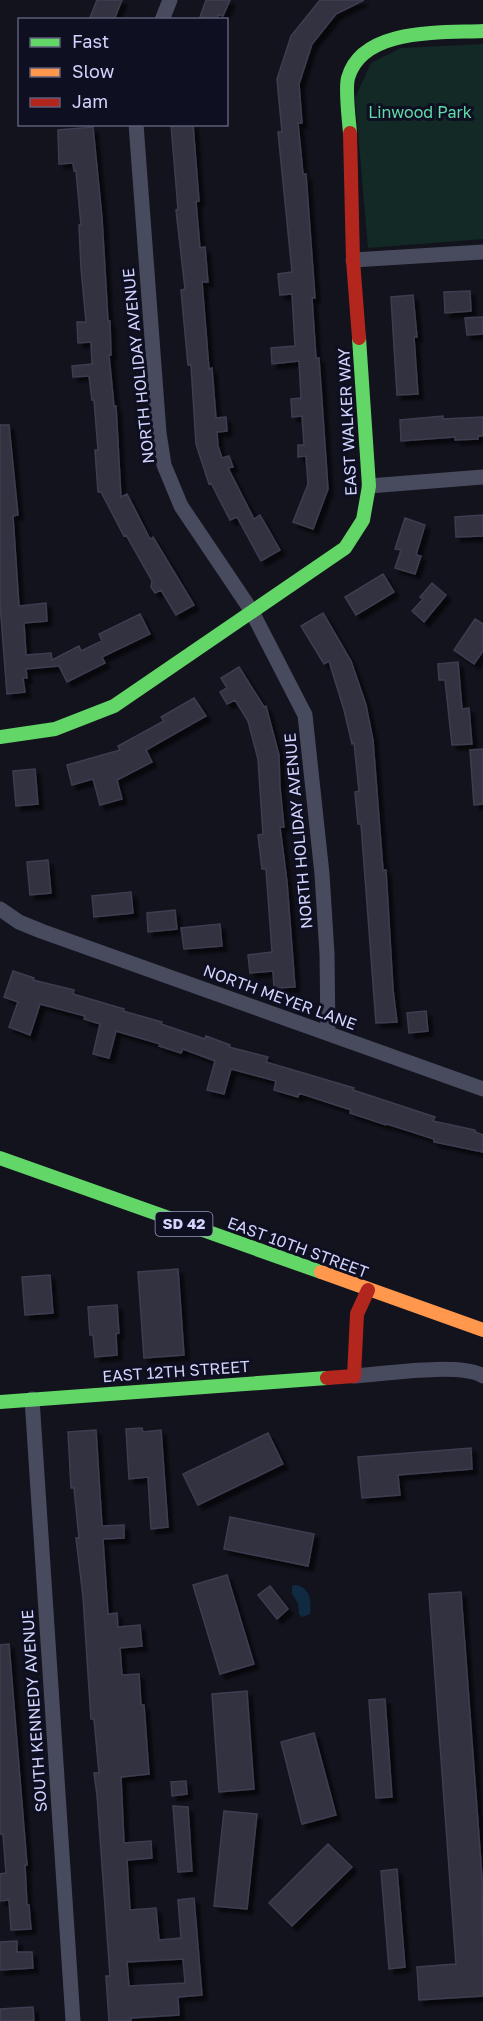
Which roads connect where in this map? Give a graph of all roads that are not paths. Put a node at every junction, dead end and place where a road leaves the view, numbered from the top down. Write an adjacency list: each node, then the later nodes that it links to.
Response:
1 (170, 0): 2 (street)
2 (163, 18)
3 (483, 31): 6 (street, EAST WALKER WAY)
4 (136, 126): 9 (street, NORTH HOLIDAY AVENUE)
5 (483, 252): 6 (street)
6 (353, 260): 8 (street, EAST WALKER WAY)
7 (483, 477): 8 (street)
8 (369, 486): 9 (street, EAST WALKER WAY)
9 (251, 610): 10 (street, EAST WALKER WAY); 12 (street, NORTH HOLIDAY AVENUE)
10 (0, 736)
11 (0, 909): 12 (street, NORTH MEYER LANE)
12 (328, 1033): 13 (street, NORTH MEYER LANE)
13 (483, 1089)
14 (0, 1158): 15 (street, EAST 10TH STREET / SD 42)
15 (368, 1290): 16 (street, EAST 10TH STREET / SD 42); 17 (street)
16 (483, 1330)
17 (354, 1376): 18 (street, EAST 12TH STREET); 19 (street, EAST 12TH STREET)
18 (483, 1376)
19 (32, 1400): 20 (street, EAST 12TH STREET); 21 (street, SOUTH KENNEDY AVENUE)
20 (0, 1402)
21 (73, 2021)

